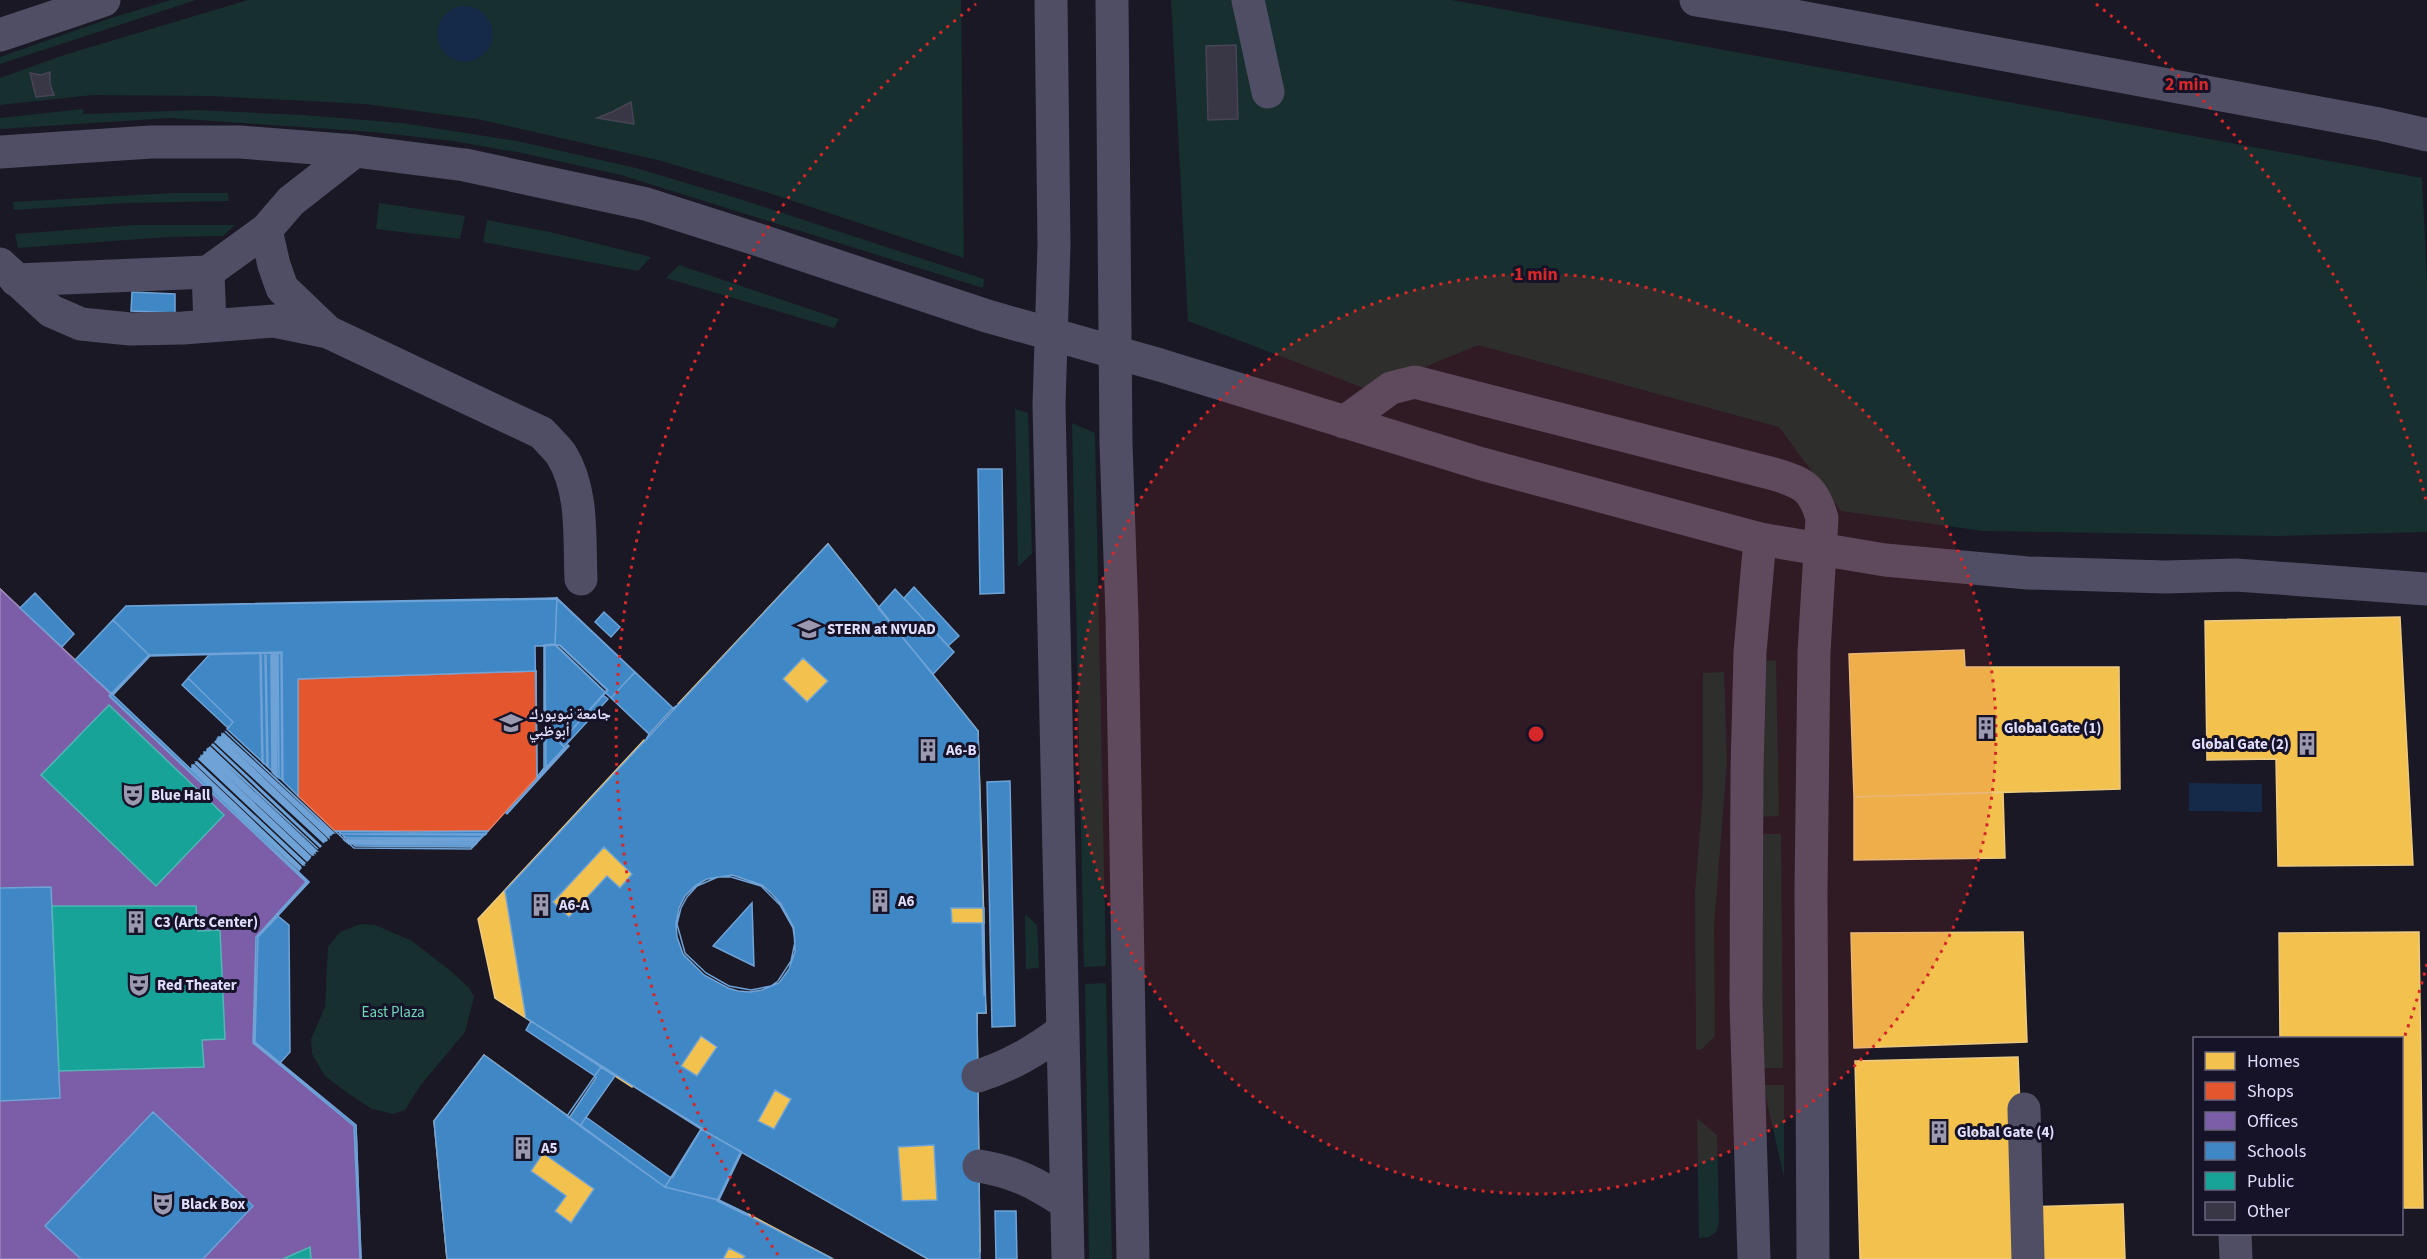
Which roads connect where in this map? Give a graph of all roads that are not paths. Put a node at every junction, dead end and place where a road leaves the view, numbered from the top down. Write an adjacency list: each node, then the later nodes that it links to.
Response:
1 (104, 0): 8 (street)
2 (1051, 0): 18 (street)
3 (1112, 0): 19 (street)
4 (1248, 0): 9 (street)
5 (1850, 0): 7 (street)
6 (1718, 2): 7 (street)
7 (1865, 29): 10 (street)
8 (0, 35)
9 (1268, 92)
10 (2427, 135)
11 (355, 151): 12 (street); 13 (street); 18 (street)
12 (0, 152)
13 (266, 231): 15 (street); 17 (street)
14 (8, 272): 15 (street); 16 (street)
15 (208, 272): 16 (street)
16 (210, 326): 17 (street)
17 (328, 332): 23 (street)
18 (1051, 334): 19 (street); 25 (street)
19 (1117, 354): 20 (street); 32 (street)
20 (1344, 422): 21 (street); 22 (street)
21 (1760, 539): 22 (street); 33 (street)
22 (1821, 549): 24 (street); 34 (street)
23 (580, 579)
24 (2427, 589)
25 (1062, 1031): 26 (street); 29 (street)
26 (978, 1076)
27 (2024, 1109): 35 (street)
28 (979, 1166): 29 (street)
29 (1066, 1203): 31 (street)
30 (2235, 1235): 36 (street)
31 (1068, 1259)
32 (1134, 1259)
33 (1754, 1259)
34 (1813, 1259)
35 (2028, 1259)
36 (2236, 1259)

